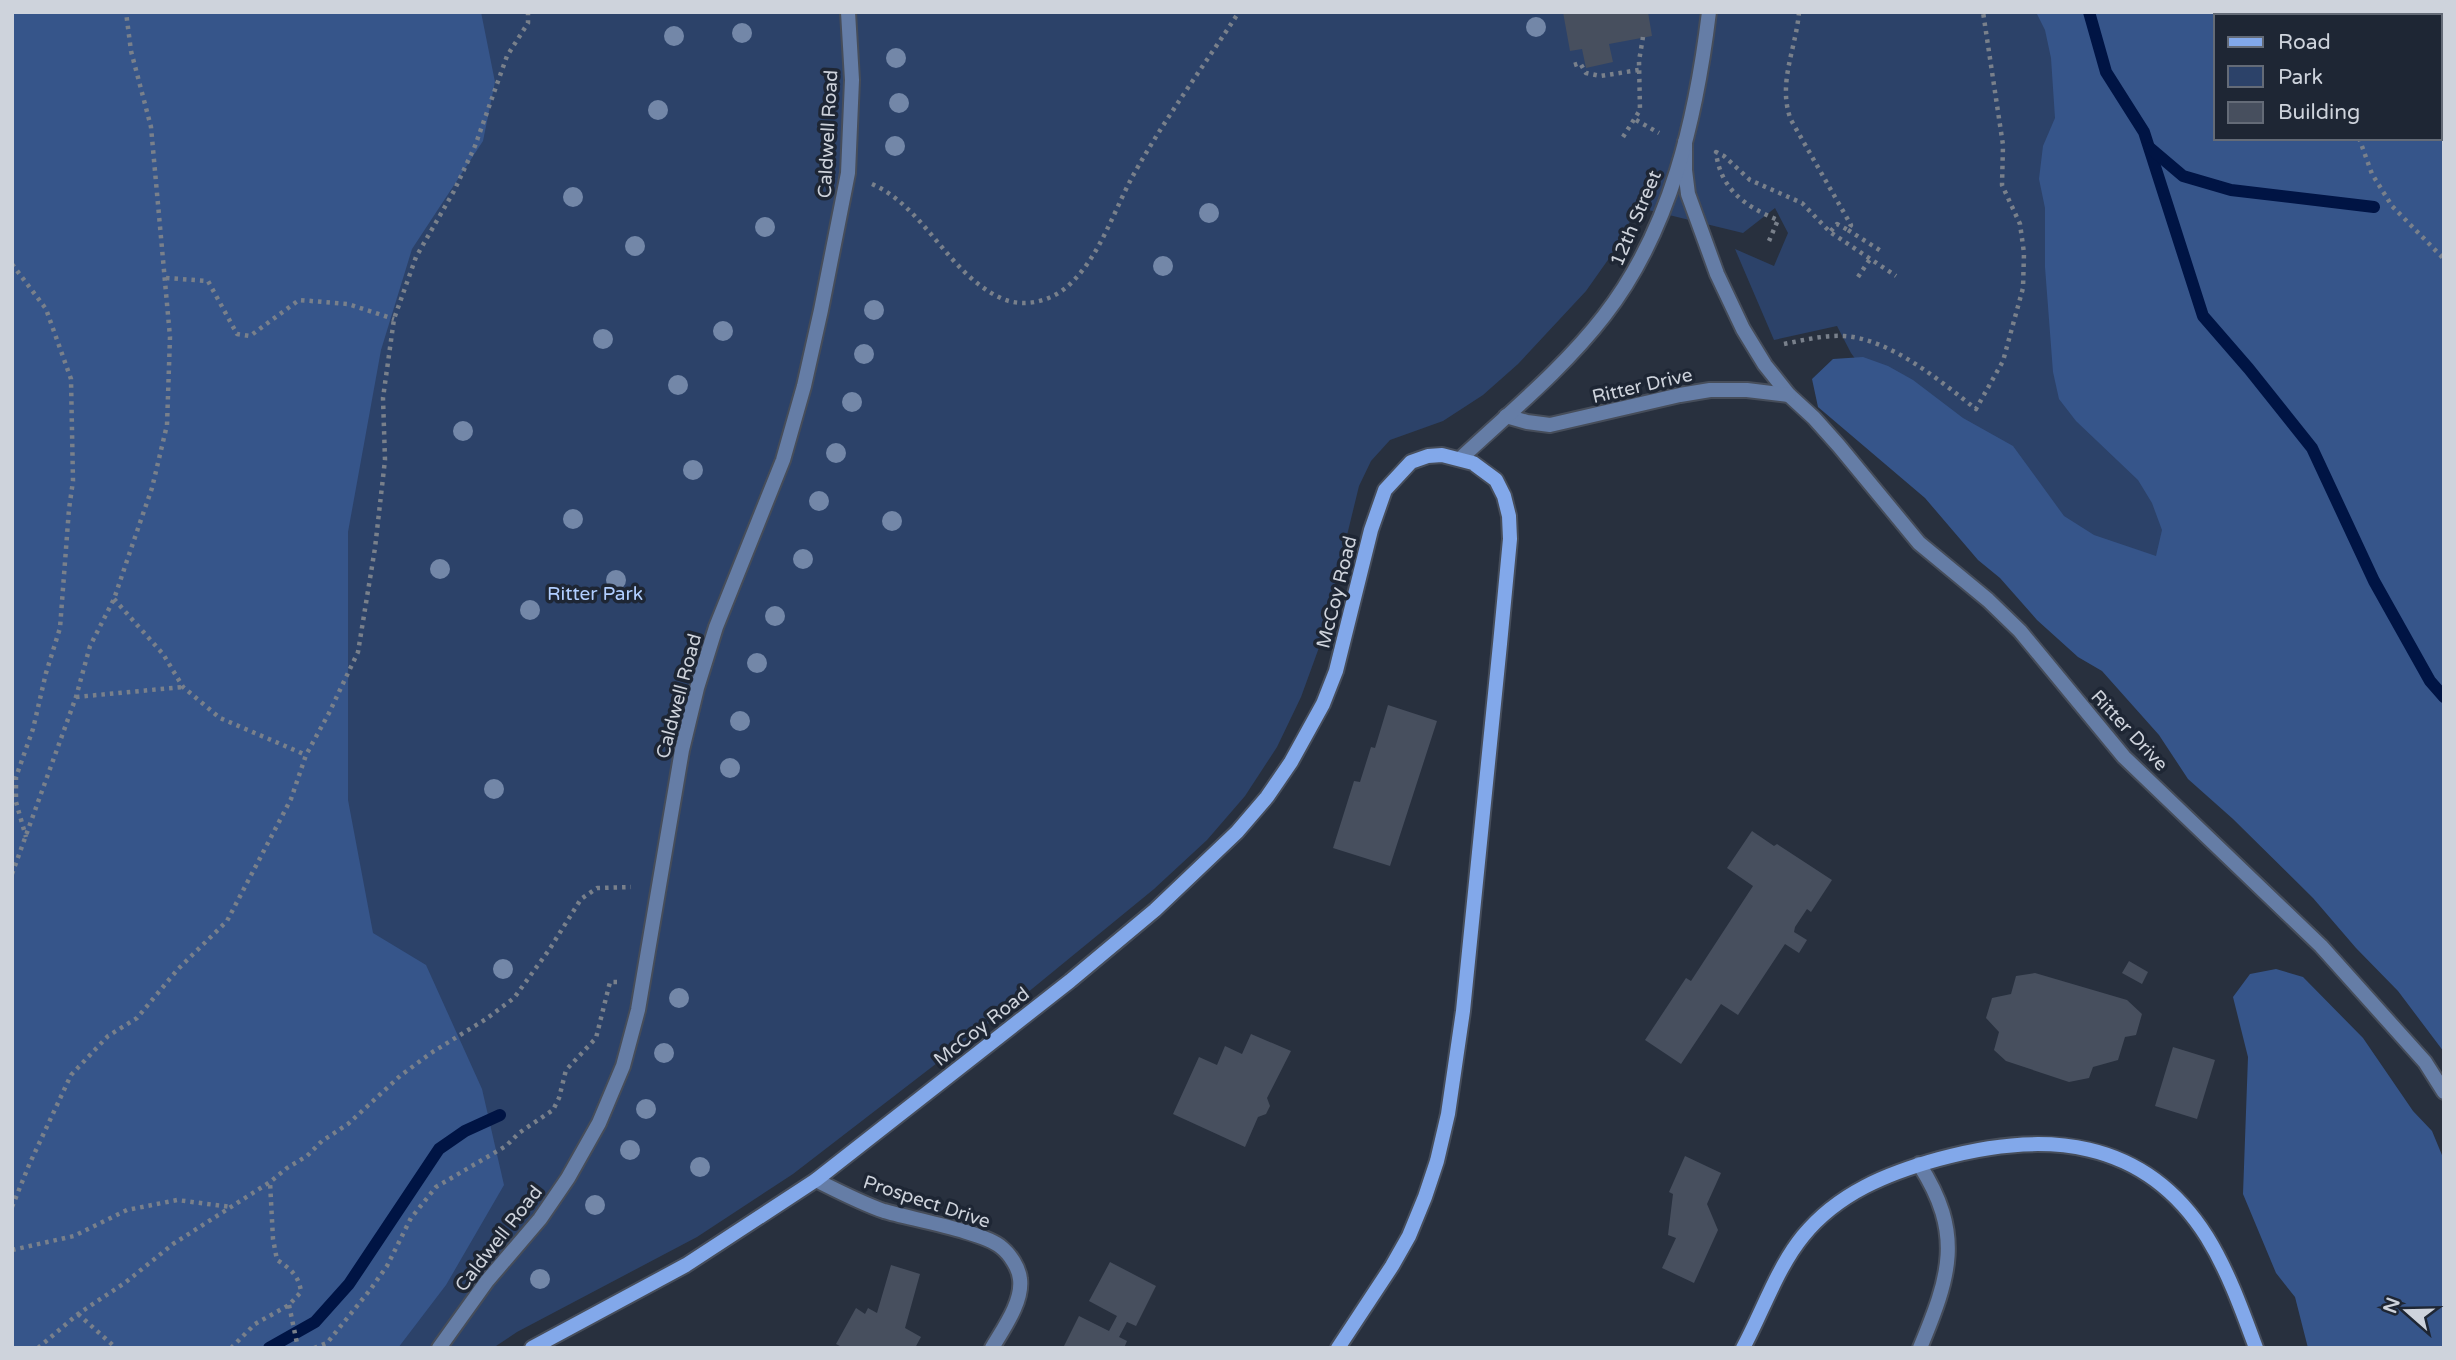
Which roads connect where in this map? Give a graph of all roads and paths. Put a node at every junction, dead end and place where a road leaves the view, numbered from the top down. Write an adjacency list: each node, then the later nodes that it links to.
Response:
1 (126, 12): 26 (path)
2 (528, 12): 27 (path)
3 (848, 12): 16 (street, Caldwell Road)
4 (1709, 12): 15 (street, 12th Street)
5 (1799, 12): 17 (path)
6 (1983, 12): 28 (path)
7 (1237, 15): 16 (path)
8 (1643, 37): 10 (path)
9 (1574, 65): 10 (path)
10 (1639, 70): 11 (path)
11 (1636, 120): 12 (path); 13 (path)
12 (1661, 134)
13 (1623, 137)
14 (2360, 140): 21 (path)
15 (1685, 142): 29 (street, Ritter Drive); 30 (street, 12th Street)
16 (848, 173): 54 (street, Caldwell Road)
17 (1848, 230): 18 (path); 20 (path)
18 (1830, 232): 19 (path); 22 (path)
19 (1769, 241)
20 (1881, 251)
21 (2444, 258)
22 (1870, 259): 24 (path); 25 (path)
23 (12, 264): 36 (path)
24 (1896, 276)
25 (1858, 277)
26 (166, 278): 27 (path); 32 (path)
27 (394, 319): 35 (path)
28 (1776, 346)
29 (1788, 395): 30 (street, Ritter Drive); 40 (street, Ritter Drive)
30 (1506, 415): 31 (street, 12th Street)
31 (1460, 459): 42 (street, McCoy Road); 57 (street, McCoy Road)
32 (114, 599): 33 (path); 34 (path)
33 (183, 687): 34 (path); 35 (path)
34 (76, 696): 36 (path)
35 (306, 755): 44 (path)
36 (26, 838): 37 (path)
37 (12, 874)
38 (597, 888): 43 (path)
39 (610, 982): 53 (path)
40 (2444, 1092)
41 (1919, 1164): 58 (street); 59 (street); 60 (street)
42 (816, 1180): 55 (street, McCoy Road); 56 (street, Prospect Drive)
43 (270, 1182): 45 (path); 47 (path)
44 (12, 1207)
45 (232, 1207): 46 (path); 48 (path)
46 (12, 1250)
47 (289, 1306): 51 (path); 52 (path)
48 (78, 1314): 49 (path); 50 (path)
49 (38, 1348)
50 (116, 1348)
51 (230, 1348)
52 (298, 1348)
53 (314, 1348)
54 (439, 1348)
55 (532, 1348)
56 (992, 1348)
57 (1338, 1348)
58 (1744, 1348)
59 (1920, 1348)
60 (2256, 1348)

